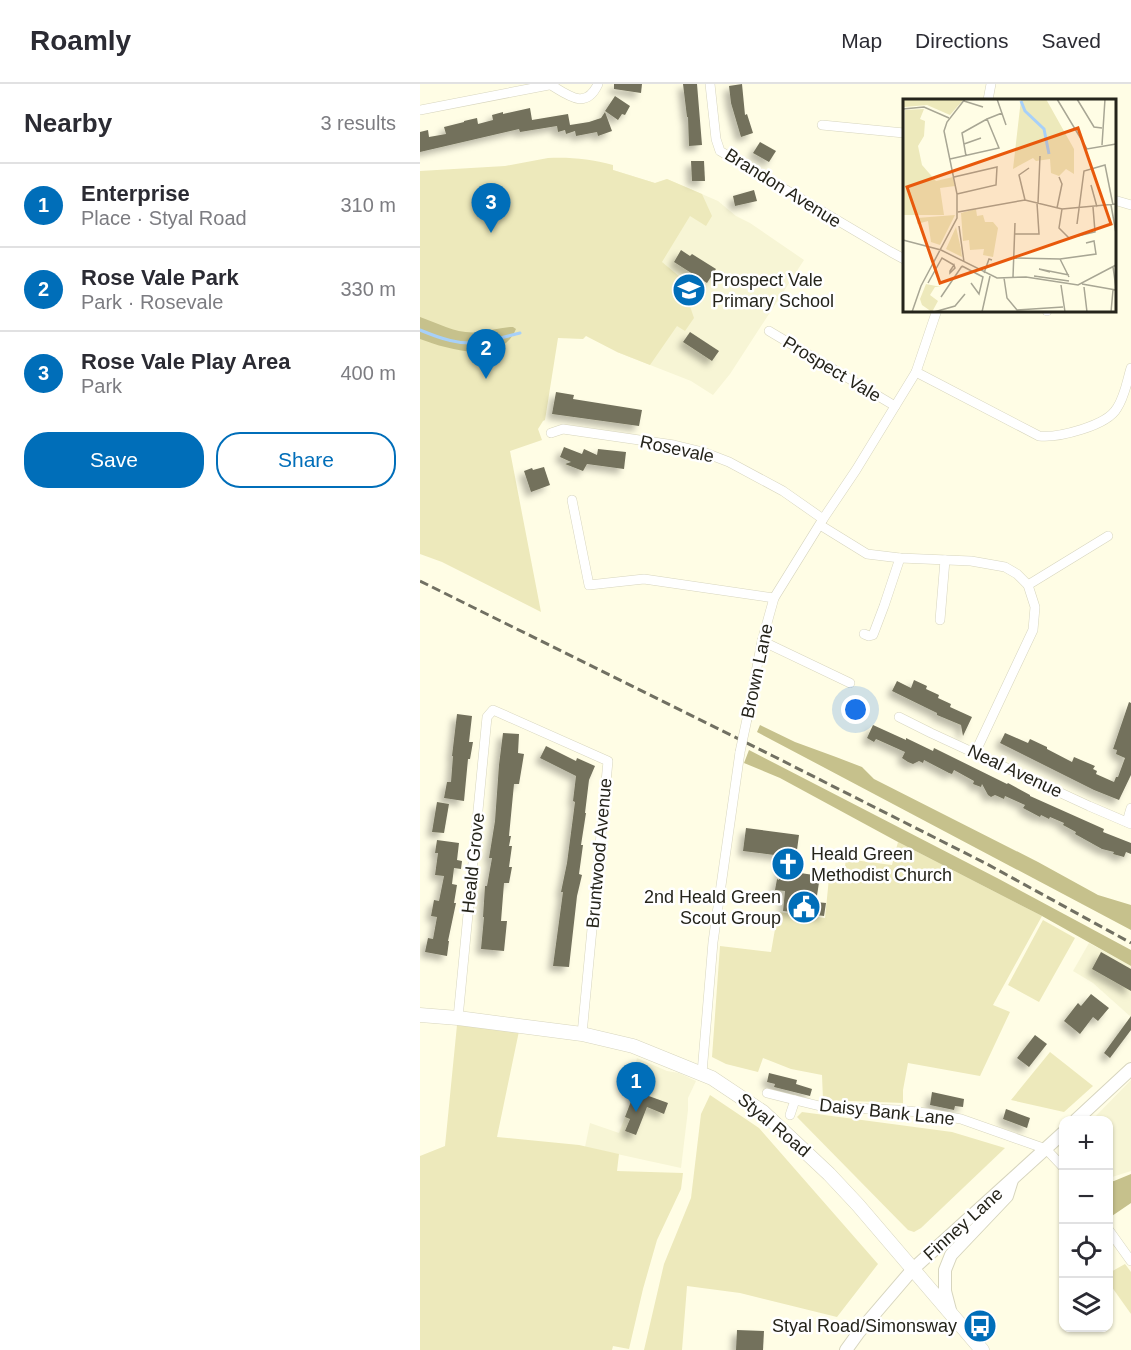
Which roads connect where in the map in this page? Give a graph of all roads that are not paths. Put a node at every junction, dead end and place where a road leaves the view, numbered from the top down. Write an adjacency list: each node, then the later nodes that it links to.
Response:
1 (552, 84): 2 (street); 6 (street)
2 (598, 84)
3 (710, 84): 11 (street, Brandon Avenue)
4 (991, 84): 5 (street)
5 (988, 99)
6 (420, 110)
7 (822, 125): 8 (street)
8 (903, 133)
9 (1116, 201): 10 (street)
10 (1131, 205)
11 (903, 258)
12 (936, 312): 15 (street, Brown Lane)
13 (769, 332): 17 (street, Prospect Vale)
14 (1131, 368): 16 (street)
15 (916, 372): 16 (street); 17 (street, Brown Lane)
16 (1127, 396)
17 (895, 406): 20 (street, Brown Lane)
18 (551, 433): 20 (street, Rosevale)
19 (572, 500): 25 (street)
20 (821, 522): 22 (street, Rosevale); 25 (street, Brown Lane)
21 (1108, 536): 24 (street)
22 (900, 558): 23 (street, Rosevale); 27 (street)
23 (945, 560): 24 (street, Rosevale); 26 (street)
24 (1028, 585): 32 (street)
25 (774, 598): 28 (street, Brown Lane)
26 (940, 620)
27 (864, 634)
28 (762, 641): 29 (street); 39 (street, Brown Lane, bridge)
29 (850, 683)
30 (493, 710): 36 (street, Heald Grove); 37 (street, Bruntwood Avenue)
31 (899, 717): 32 (street, Neal Avenue)
32 (975, 753): 34 (street, Neal Avenue)
33 (1131, 808): 34 (street)
34 (1129, 823)
35 (420, 1015): 36 (main road, Styal Road)
36 (458, 1018): 37 (main road, Styal Road)
37 (582, 1034): 39 (main road, Styal Road)
38 (1131, 1069): 43 (street)
39 (702, 1073): 50 (main road, Styal Road)
40 (767, 1093): 41 (street, Daisy Bank Lane)
41 (795, 1100): 42 (street, Daisy Bank Lane); 45 (street, Daisy Bank Lane)
42 (790, 1115)
43 (1080, 1116)
44 (1059, 1137): 45 (street, Finney Lane)
45 (1046, 1149): 46 (street); 47 (street, Finney Lane)
46 (1059, 1163)
47 (1013, 1179): 50 (street, Finney Lane); 51 (street, Finney Lane)
48 (1113, 1236): 49 (street)
49 (1131, 1261)
50 (913, 1269): 51 (main road, Styal Road); 52 (street, Finney Lane)
51 (951, 1314): 53 (main road, Styal Road)
52 (846, 1350)
53 (982, 1350)

